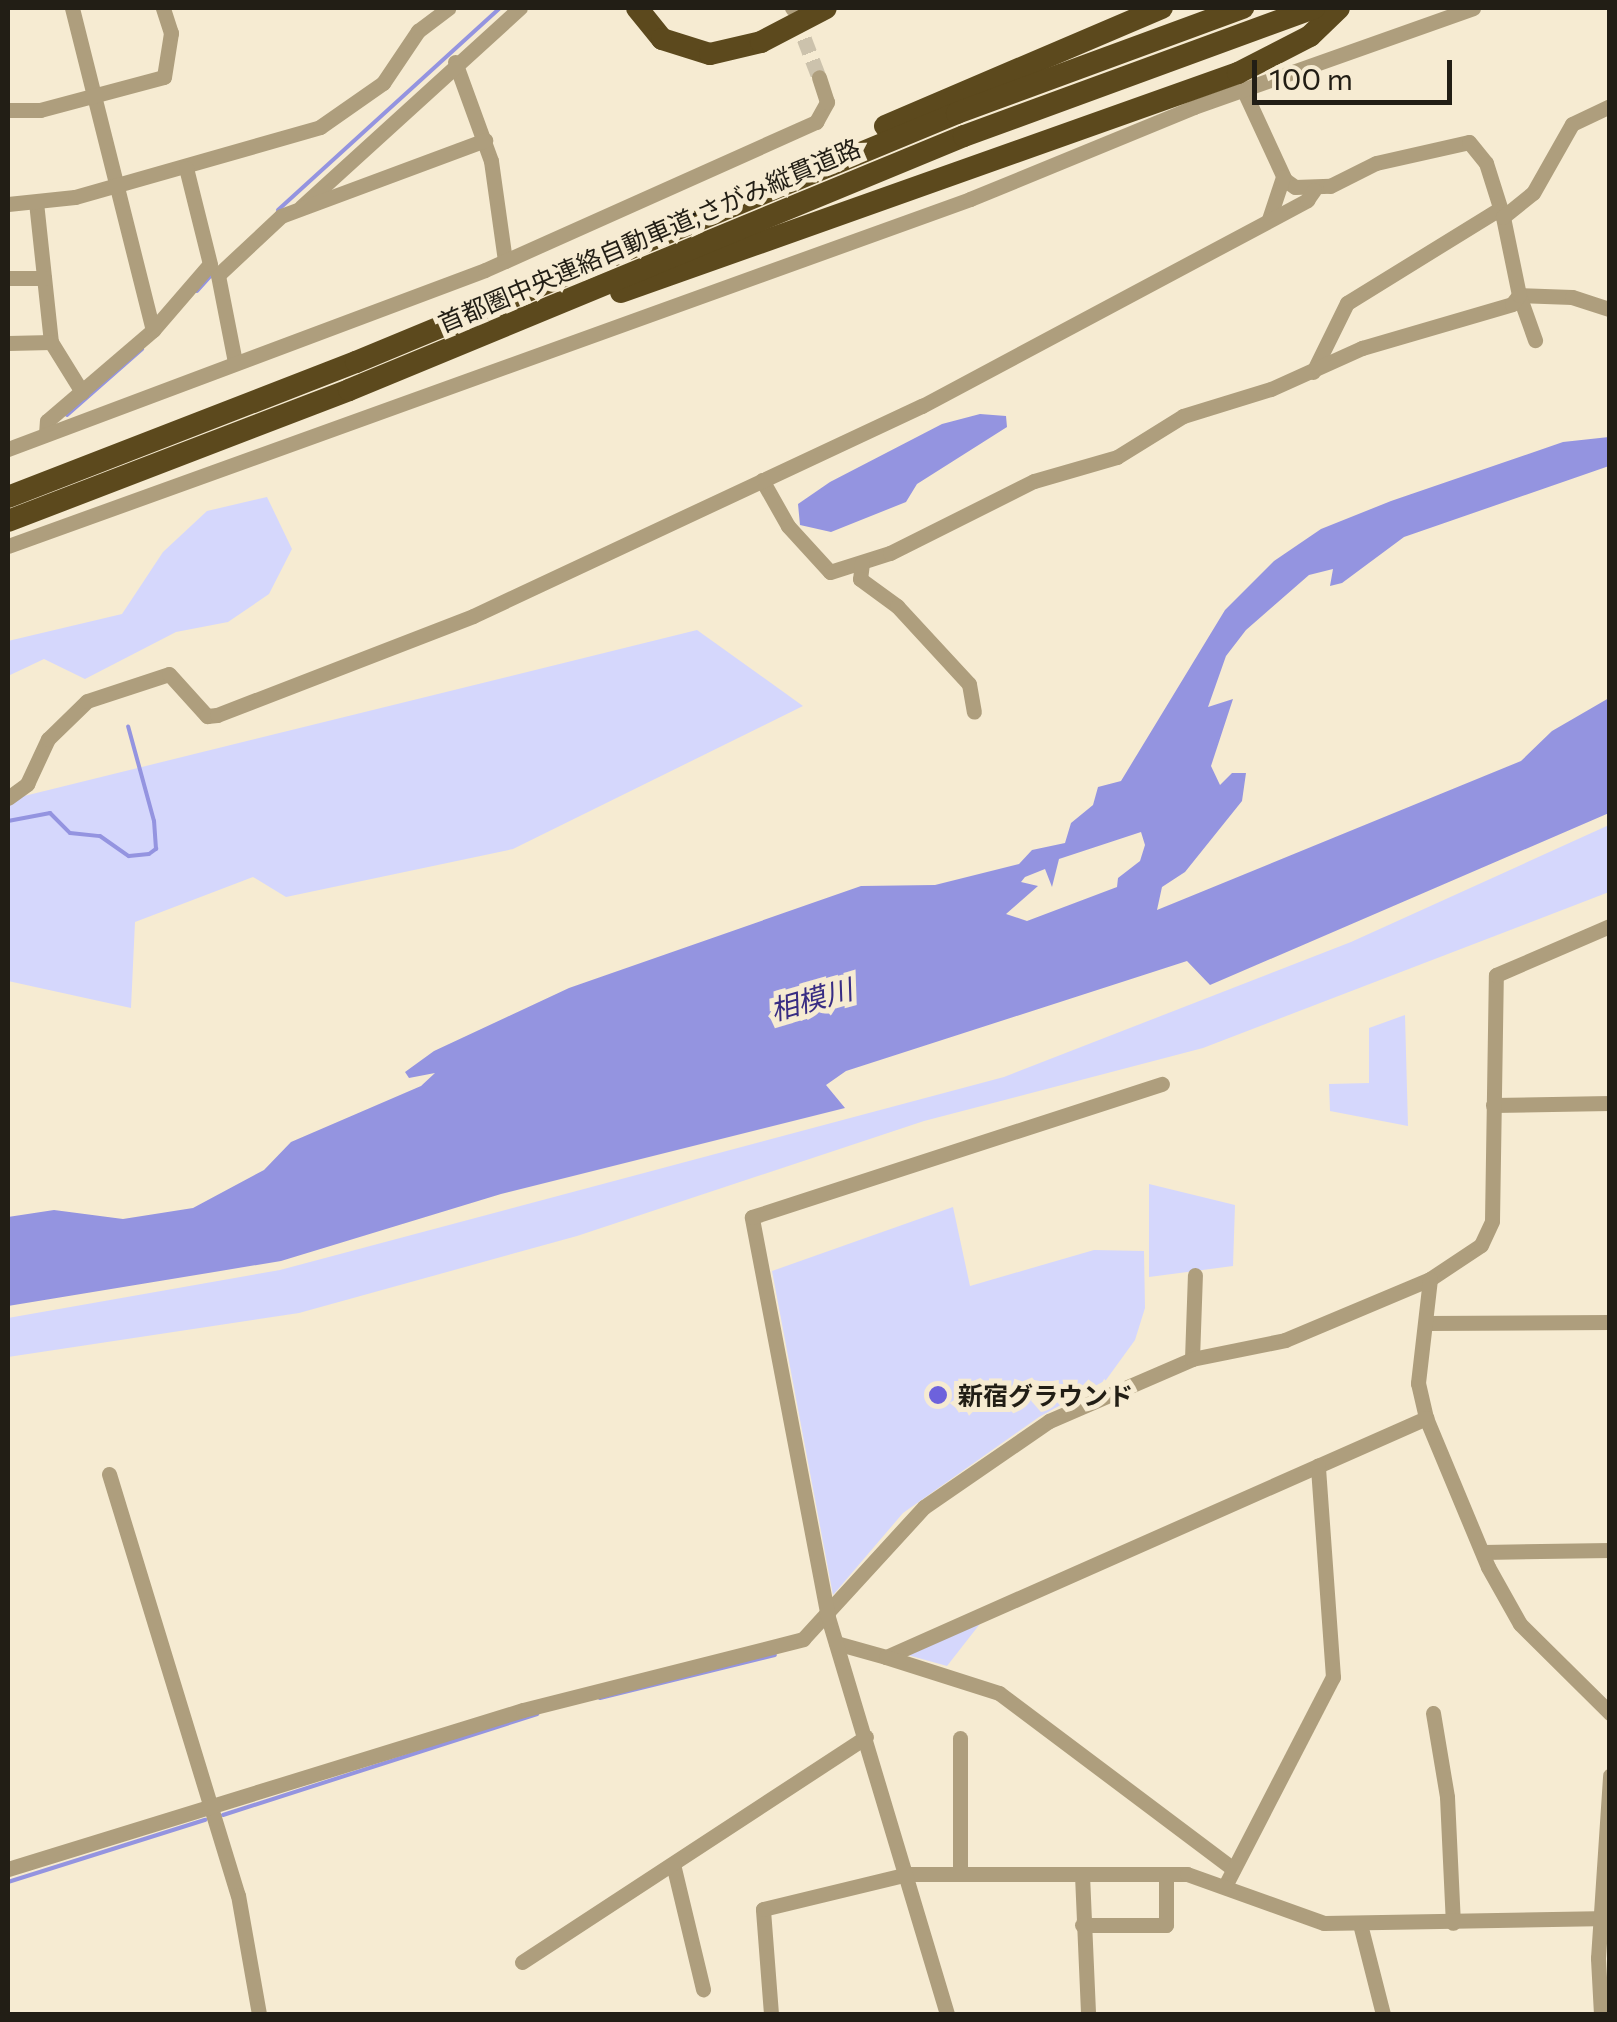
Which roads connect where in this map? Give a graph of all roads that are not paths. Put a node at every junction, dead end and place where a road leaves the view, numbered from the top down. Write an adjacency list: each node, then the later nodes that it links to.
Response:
1 (72, 8): 15 (street)
2 (163, 8): 15 (street)
3 (448, 8): 19 (street)
4 (520, 8): 12 (street)
5 (637, 8): 6 (highway)
6 (826, 8)
7 (1162, 8): 27 (highway)
8 (1243, 8): 27 (highway, 首都圏中央連絡自動車道;さがみ縦貫道路)
9 (1314, 8): 40 (highway, 首都圏中央連絡自動車道;さがみ縦貫道路)
10 (1338, 8): 40 (highway)
11 (1473, 8): 14 (street)
12 (455, 62): 18 (street); 25 (street)
13 (819, 78): 29 (street)
14 (1243, 88): 20 (street); 47 (street)
15 (93, 97): 17 (street); 21 (street)
16 (1610, 106): 26 (street)
17 (8, 110)
18 (485, 140): 25 (street); 29 (street)
19 (186, 168): 21 (street); 34 (street)
20 (1283, 177): 22 (street); 28 (street)
21 (116, 187): 23 (street); 34 (street)
22 (1314, 190): 26 (street); 28 (street)
23 (36, 202): 24 (street); 31 (street)
24 (8, 204)
25 (301, 207): 38 (street)
26 (1500, 214): 32 (street); 39 (street)
27 (703, 216): 45 (highway, 首都圏中央連絡自動車道;さがみ縦貫道路)
28 (1268, 219): 44 (street)
29 (505, 262): 38 (street)
30 (8, 278): 31 (street)
31 (44, 278): 37 (street)
32 (1518, 295): 33 (street); 35 (street); 39 (street)
33 (1610, 309)
34 (152, 330): 41 (street)
35 (1536, 340)
36 (8, 342): 37 (street)
37 (51, 342): 41 (street)
38 (235, 362): 42 (street)
39 (1313, 372): 48 (street)
40 (350, 390): 46 (highway, 首都圏中央連絡自動車道;さがみ縦貫道路)
41 (82, 392): 42 (street)
42 (46, 434): 43 (street)
43 (8, 448)
44 (762, 480): 48 (street); 50 (street)
45 (8, 496)
46 (8, 521)
47 (8, 546)
48 (862, 563): 49 (street)
49 (974, 712)
50 (8, 798)
51 (1610, 926): 54 (street)
52 (1162, 1084): 65 (street)
53 (1610, 1103): 54 (street)
54 (1493, 1106): 56 (street)
55 (1195, 1275): 59 (street)
56 (1430, 1278): 58 (street); 59 (street)
57 (1610, 1322): 58 (street)
58 (1426, 1323): 60 (street)
59 (1192, 1360): 65 (street)
60 (1426, 1418): 61 (street); 64 (street)
61 (1318, 1466): 67 (street); 80 (street)
62 (109, 1474): 73 (street)
63 (1610, 1550): 64 (street)
64 (1483, 1552): 69 (street)
65 (828, 1617): 66 (street); 73 (street)
66 (836, 1643): 67 (street); 70 (street)
67 (886, 1657): 80 (street)
68 (1434, 1712): 82 (street)
69 (1610, 1713)
70 (866, 1737): 74 (street); 76 (street)
71 (960, 1738): 77 (street)
72 (1610, 1775): 81 (street)
73 (212, 1808): 75 (street); 87 (street)
74 (673, 1864): 85 (street); 86 (street)
75 (8, 1870)
76 (908, 1874): 77 (street); 88 (street); 89 (street)
77 (960, 1874): 79 (street)
78 (1166, 1874): 79 (street); 80 (street); 83 (street)
79 (1082, 1875): 83 (street)
80 (1230, 1877): 84 (street)
81 (1605, 1918): 82 (street); 92 (street)
82 (1453, 1923): 84 (street)
83 (1082, 1924): 90 (street)
84 (1360, 1924): 91 (street)
85 (522, 1962)
86 (703, 1990)
87 (259, 2014)
88 (771, 2014)
89 (947, 2014)
90 (1088, 2014)
91 (1383, 2014)
92 (1601, 2014)

